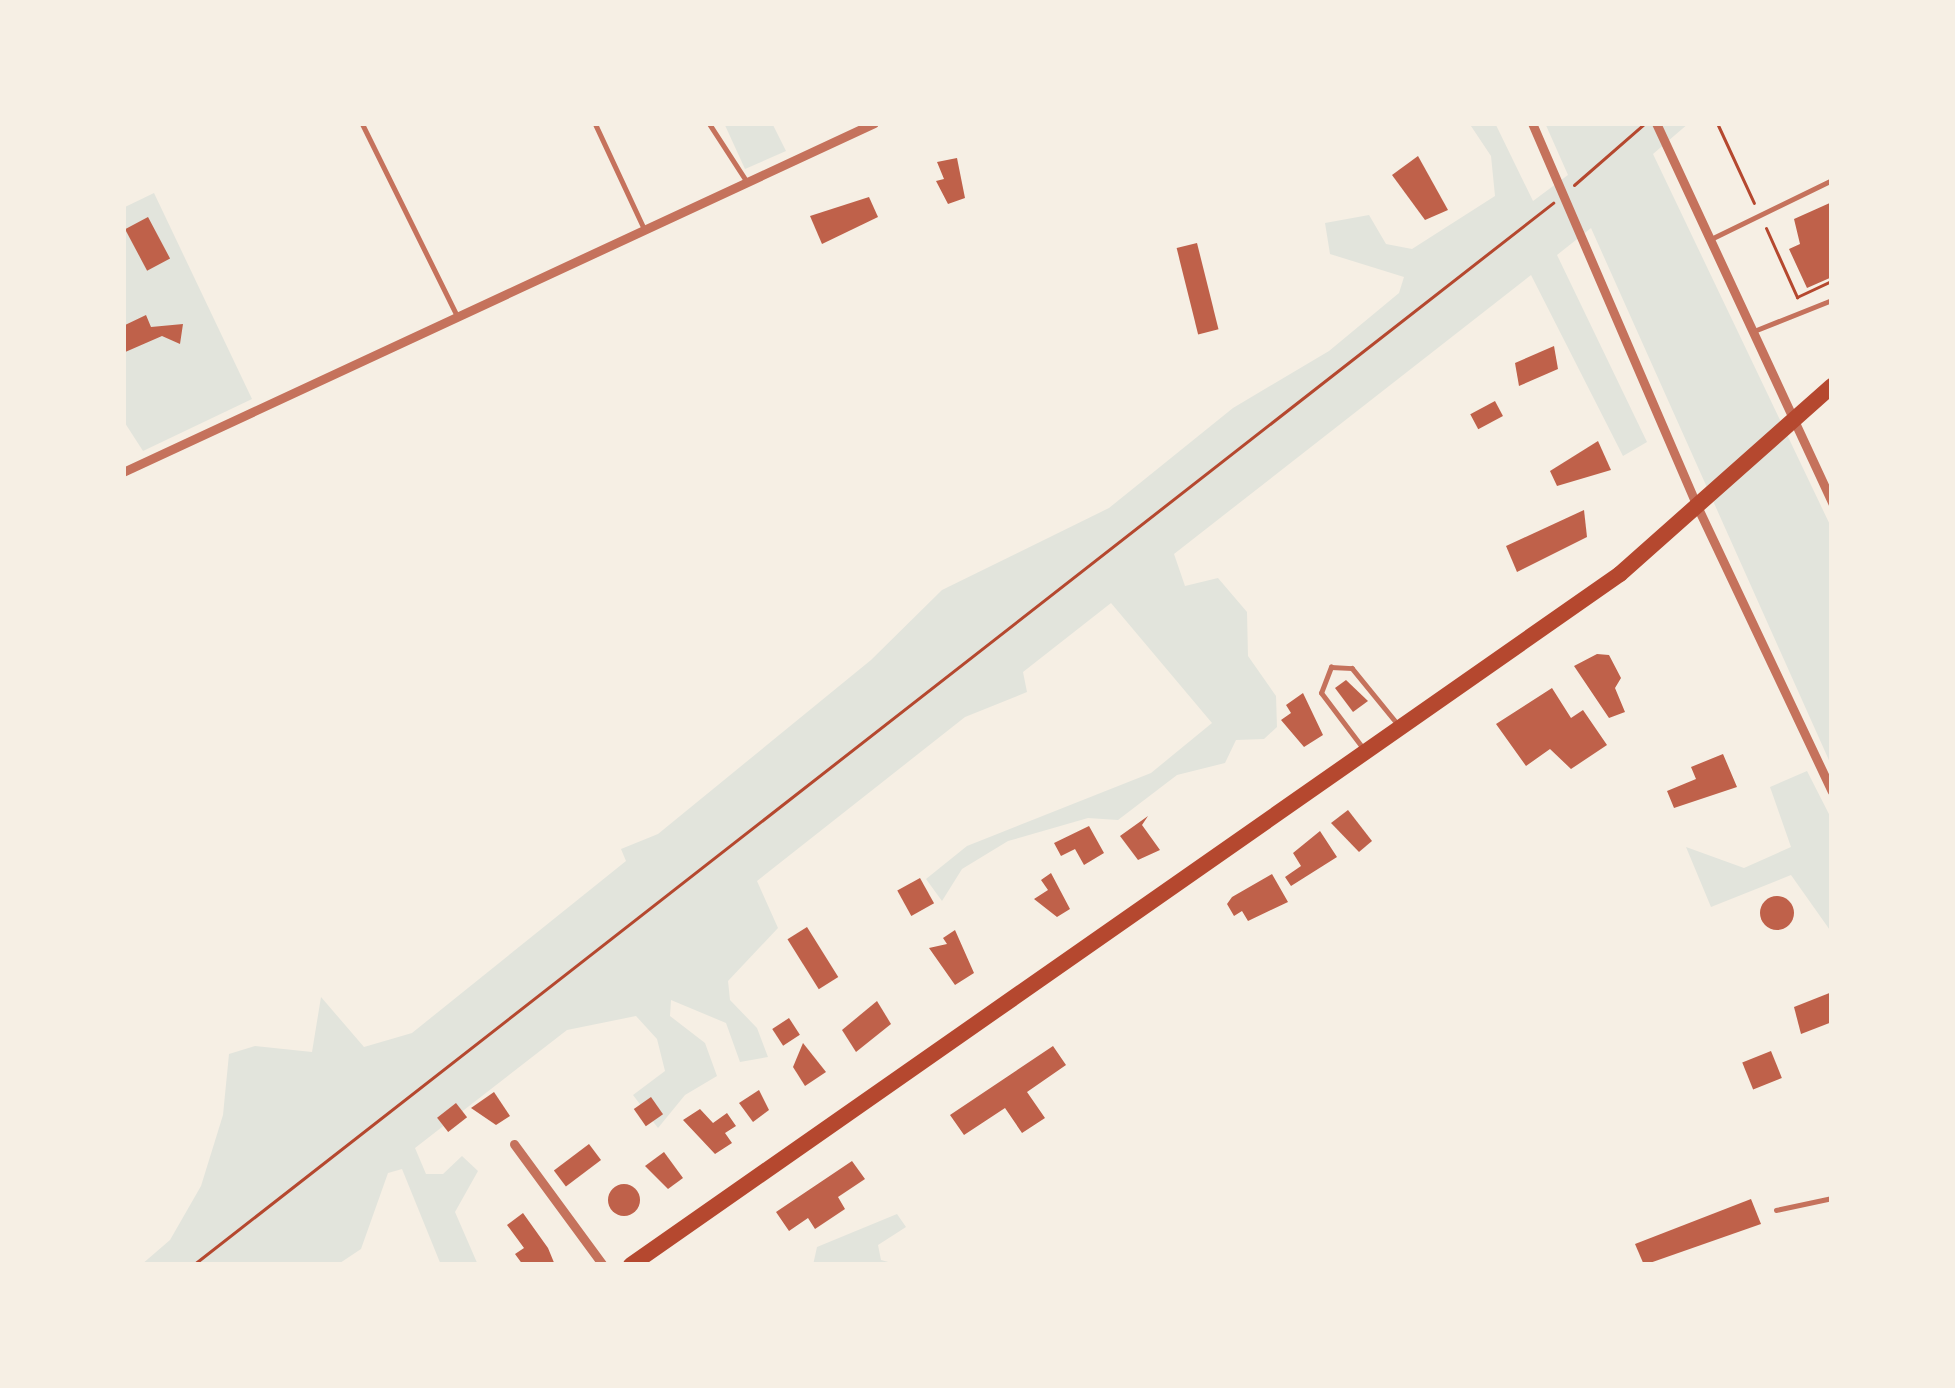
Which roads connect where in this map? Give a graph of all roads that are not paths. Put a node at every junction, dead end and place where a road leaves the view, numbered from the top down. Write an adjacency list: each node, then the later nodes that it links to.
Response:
1 (362, 123): 13 (lane)
2 (595, 123): 10 (lane)
3 (709, 123): 8 (lane)
4 (874, 123): 8 (street)
5 (1532, 123): 19 (street)
6 (1670, 123): 7 (street)
7 (1658, 127): 11 (street)
8 (746, 180): 10 (street)
9 (1832, 180): 11 (lane)
10 (644, 228): 13 (street)
11 (1710, 239): 14 (street)
12 (1832, 300): 14 (lane)
13 (456, 313): 17 (street)
14 (1753, 332): 16 (street)
15 (1832, 386): 16 (highway)
16 (1792, 416): 18 (street); 19 (highway)
17 (123, 472)
18 (1832, 503)
19 (1697, 506): 20 (highway); 22 (street)
20 (1403, 730): 21 (highway); 21 (lane)
21 (1368, 755): 27 (highway)
22 (1832, 790)
23 (514, 1144): 26 (street)
24 (1832, 1198): 25 (lane)
25 (1776, 1210)
26 (603, 1265)
27 (631, 1265)

